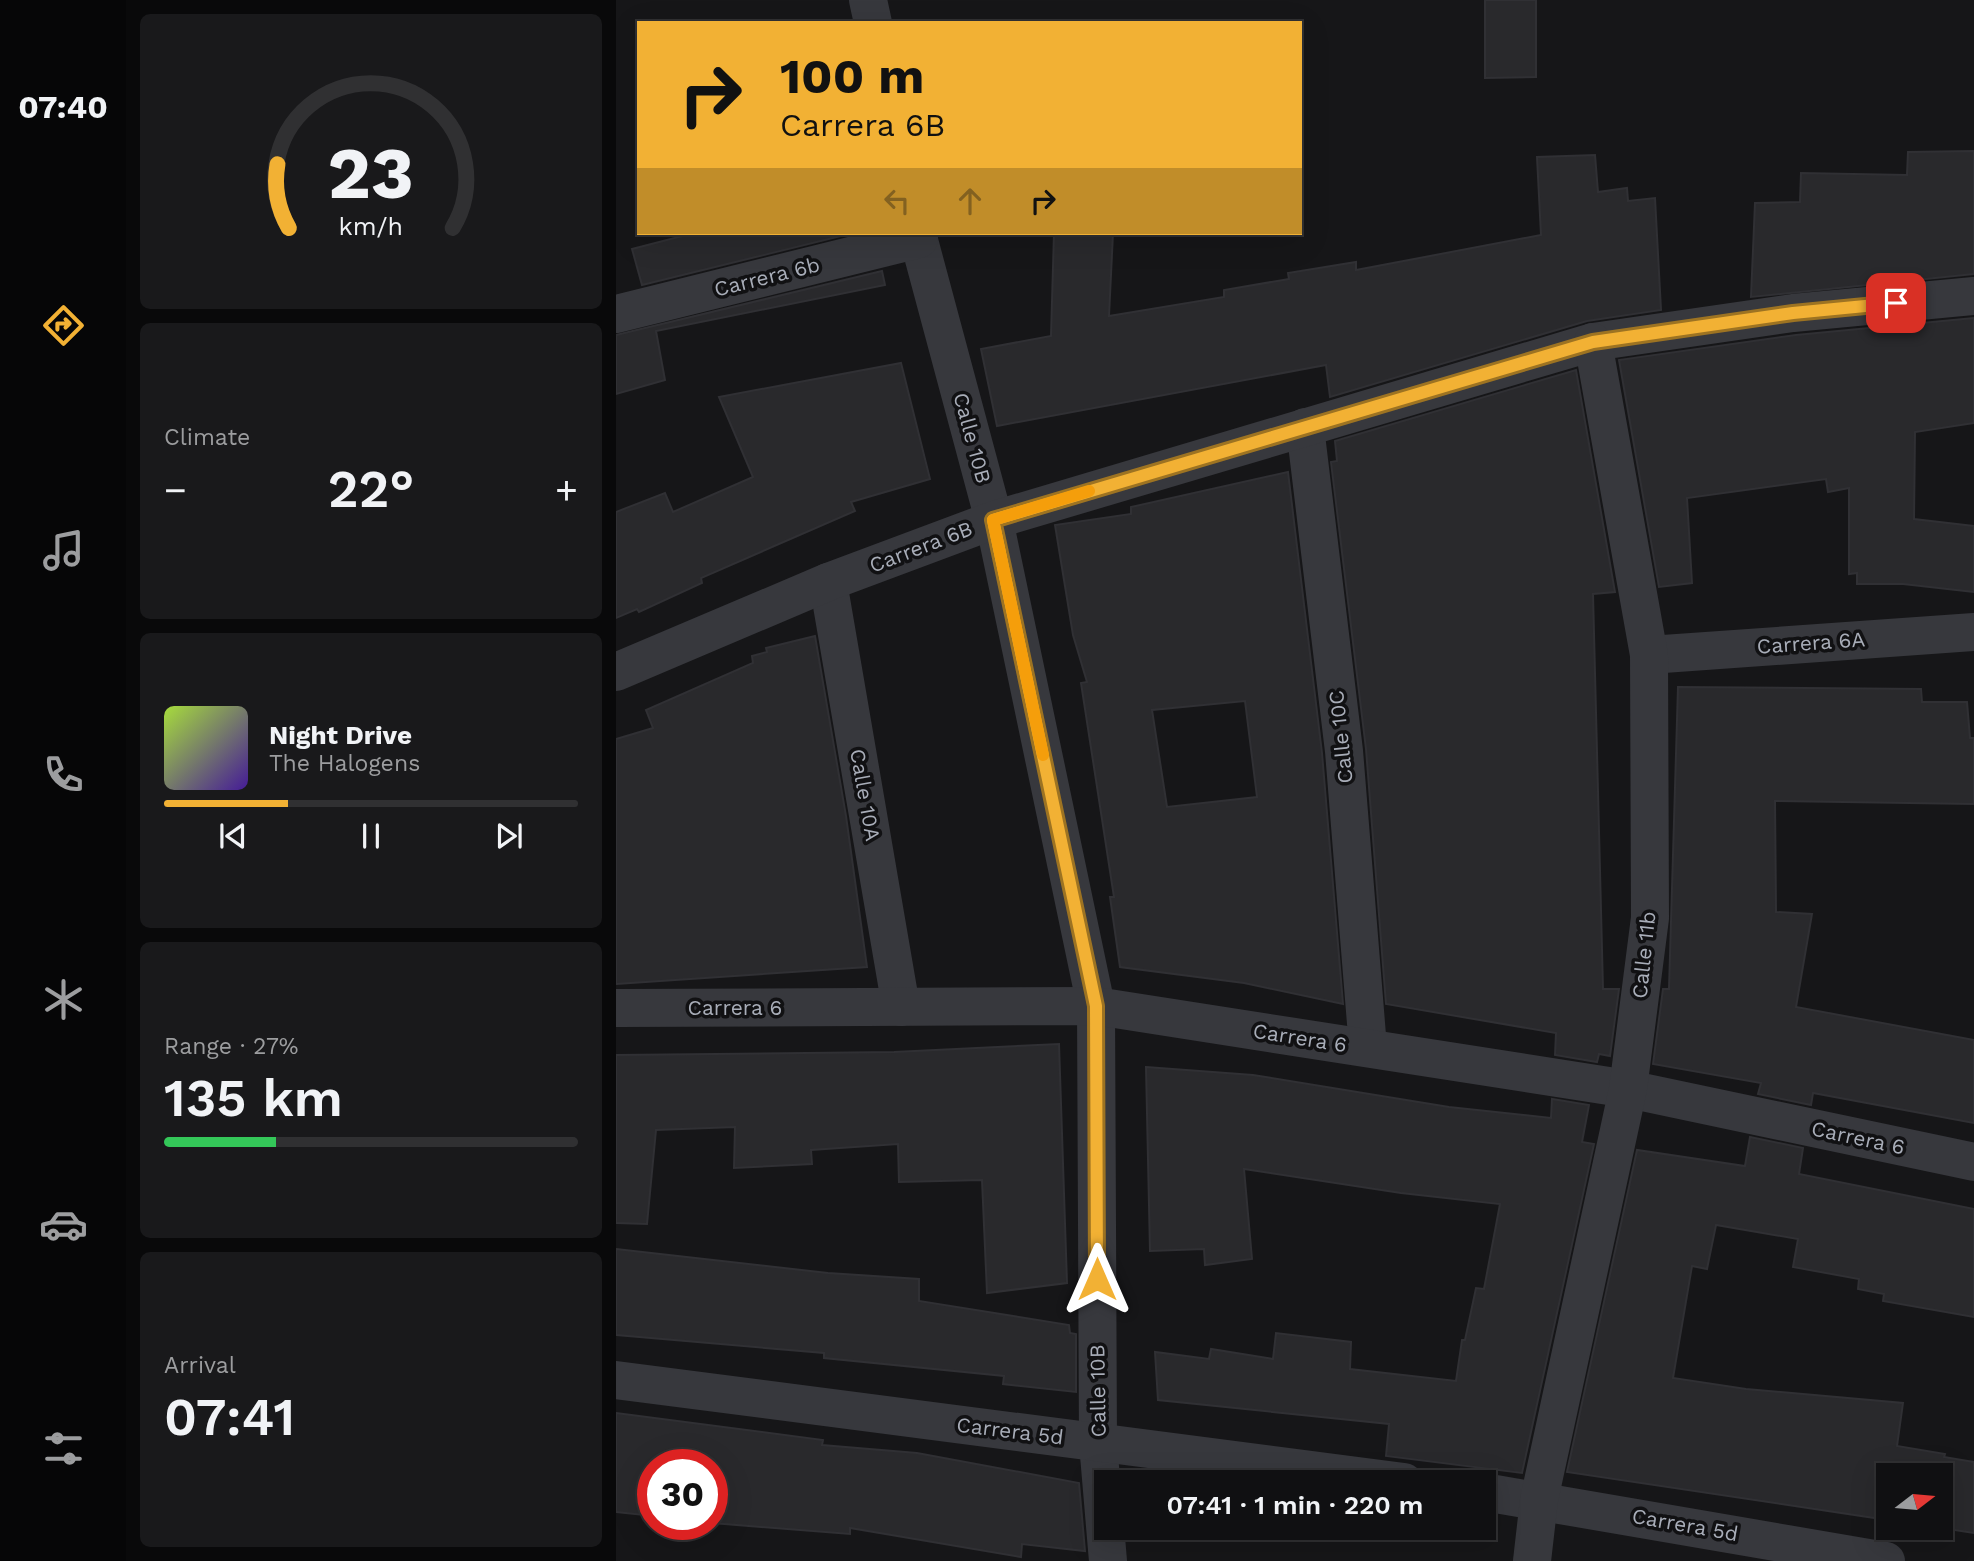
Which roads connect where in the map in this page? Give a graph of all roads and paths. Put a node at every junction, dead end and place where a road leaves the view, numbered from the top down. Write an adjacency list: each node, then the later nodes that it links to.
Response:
1 (868, 0): 2 (street)
2 (873, 21)
3 (918, 236): 5 (street, Carrera 6b); 8 (street, Calle 10B)
4 (1974, 296): 6 (street, Carrera 6B)
5 (616, 314)
6 (1593, 342): 7 (street, Carrera 6B); 11 (street, Calle 11b)
7 (1305, 427): 8 (street, Carrera 6B); 16 (street, Calle 10C)
8 (993, 520): 9 (street, Carrera 6B); 13 (street, Calle 10B)
9 (828, 582): 12 (street, Carrera 6B); 14 (street, Calle 10A)
10 (1974, 632): 11 (street, Carrera 6A)
11 (1649, 655): 17 (street, Calle 11b)
12 (616, 672)
13 (1096, 1006): 14 (street, Carrera 6); 16 (street, Carrera 6); 20 (street, Calle 10B)
14 (901, 1007): 15 (street, Carrera 6)
15 (616, 1008)
16 (1368, 1048): 17 (street, Carrera 6)
17 (1628, 1089): 18 (street, Carrera 6); 23 (street, Calle 11b)
18 (1974, 1162)
19 (616, 1380): 20 (street, Carrera 5d)
20 (1098, 1443): 21 (street, Carrera 5d); 24 (street, Calle 10B)
21 (1310, 1470)
22 (1496, 1495): 23 (street, Carrera 5d)
23 (1539, 1500): 25 (street, Calle 11b); 26 (street, Carrera 5d)
24 (1108, 1561)
25 (1532, 1561)
26 (1886, 1561)

